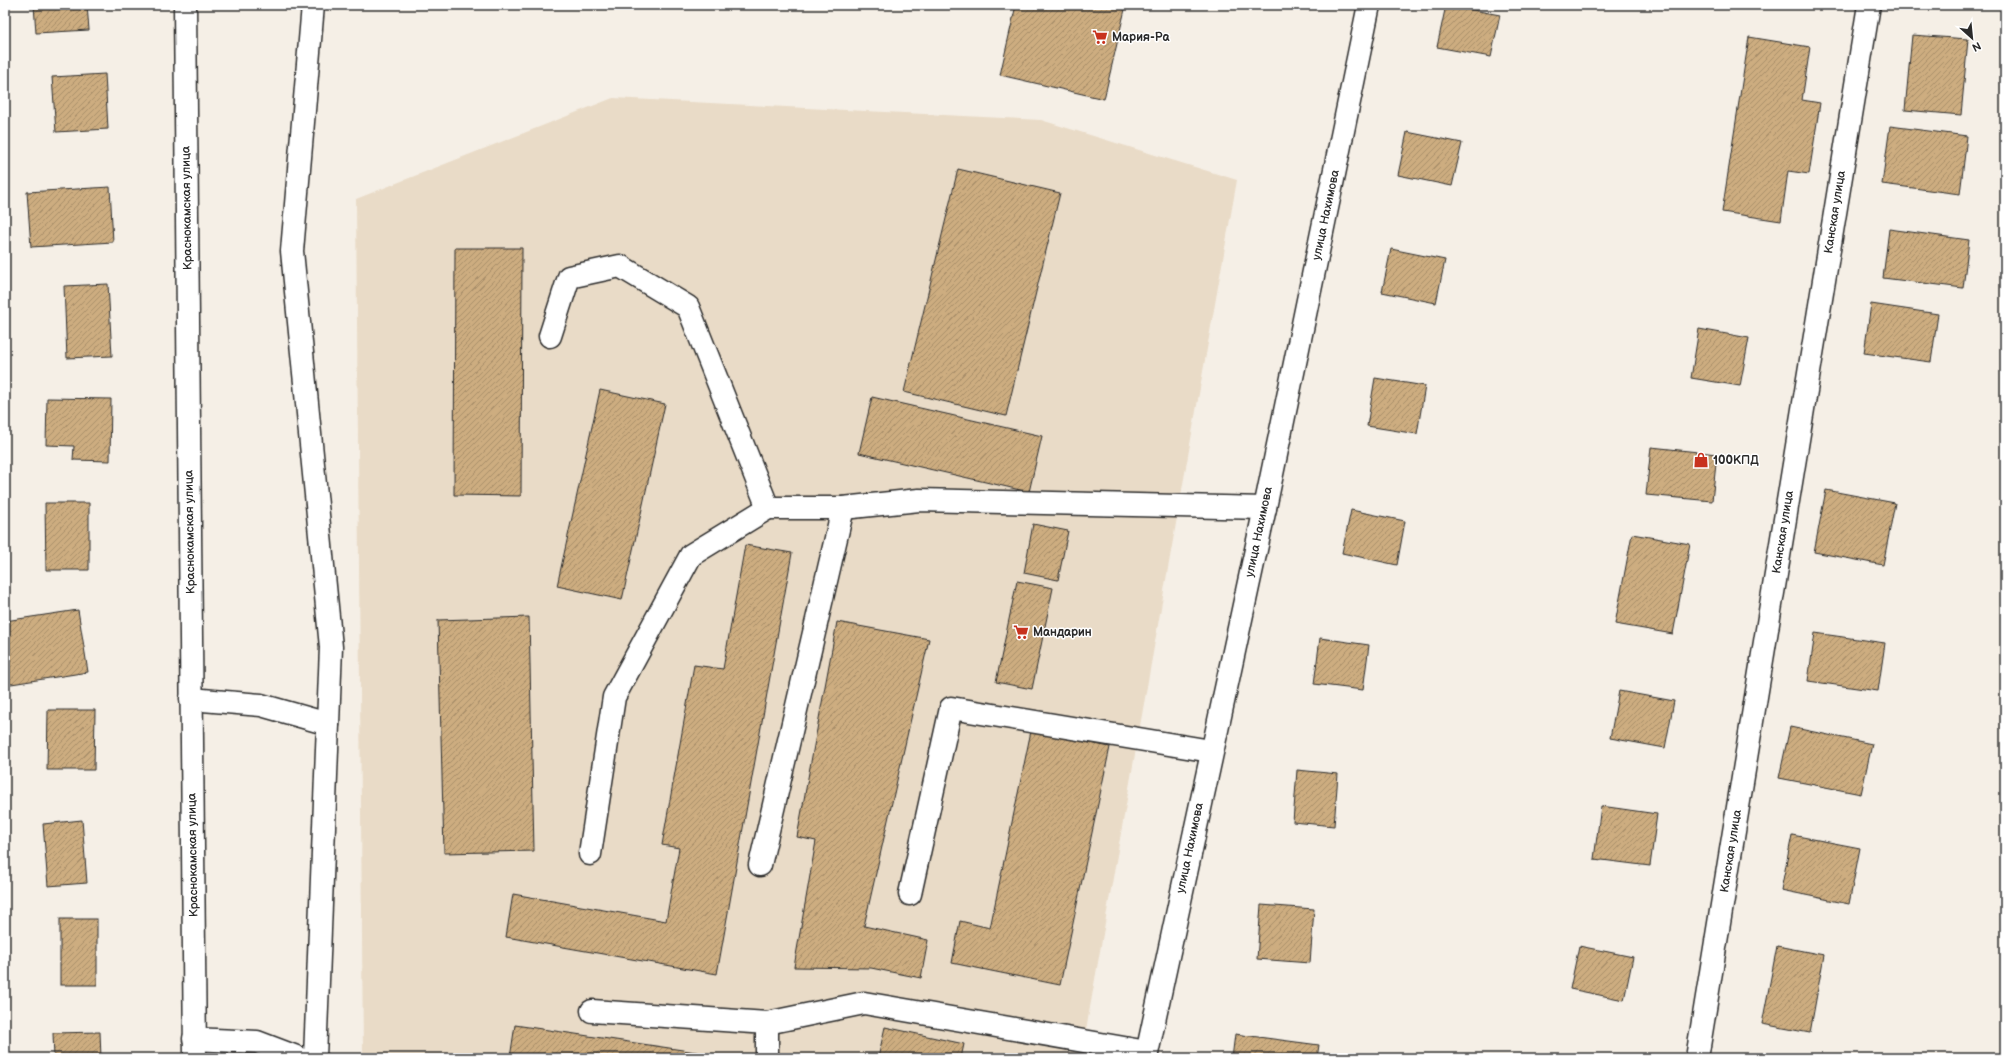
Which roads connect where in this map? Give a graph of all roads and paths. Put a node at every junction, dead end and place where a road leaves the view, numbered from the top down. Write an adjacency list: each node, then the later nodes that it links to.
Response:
1 (185, 5): 9 (main road, Краснокамская улица)
2 (313, 5): 10 (main road)
3 (1369, 5): 8 (main road, улица Нахимова)
4 (1869, 5): 22 (main road, Канская улица)
5 (550, 336): 6 (main road)
6 (768, 508): 7 (main road); 12 (main road)
7 (843, 508): 8 (main road); 13 (main road)
8 (1265, 508): 11 (main road, улица Нахимова)
9 (191, 699): 10 (main road); 17 (main road, Краснокамская улица)
10 (328, 724): 20 (main road)
11 (1211, 751): 14 (main road); 18 (main road, улица Нахимова)
12 (590, 854)
13 (760, 865)
14 (910, 894)
15 (592, 1011): 16 (main road)
16 (767, 1023): 18 (main road); 21 (main road)
17 (195, 1049): 19 (main road)
18 (1146, 1055)
19 (299, 1058)
20 (315, 1058)
21 (767, 1058)
22 (1697, 1058)

